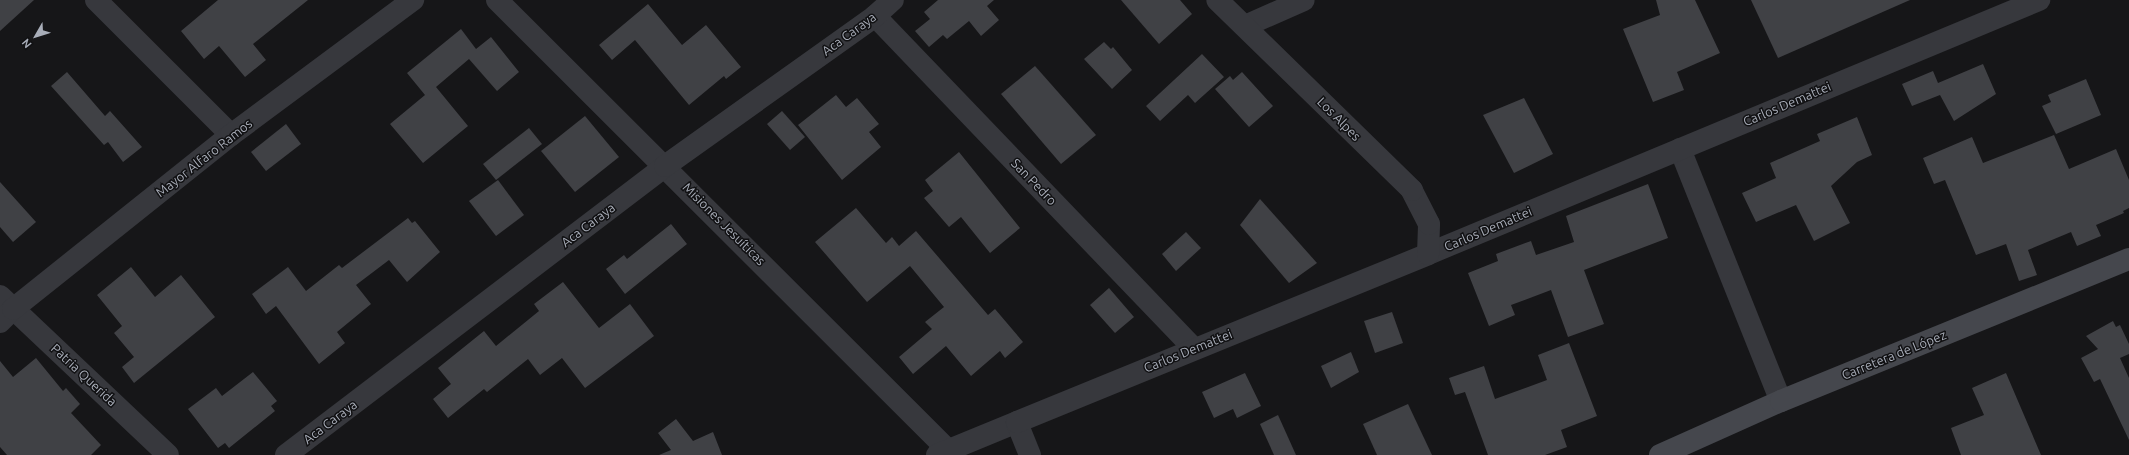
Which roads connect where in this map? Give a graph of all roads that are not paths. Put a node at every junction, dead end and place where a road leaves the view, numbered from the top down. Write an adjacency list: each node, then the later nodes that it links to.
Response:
1 (96, 0): 10 (street)
2 (413, 0): 10 (street, Mayor Alfaro Ramos)
3 (496, 0): 12 (street, Misiones Jesuíticas)
4 (892, 0): 8 (street, Aca Caraya)
5 (1217, 0): 9 (street, Los Alpes)
6 (1304, 0): 9 (street)
7 (2028, 2): 11 (street, Carlos Demattei)
8 (875, 16): 12 (street, Aca Caraya); 16 (street, San Pedro)
9 (1245, 26): 13 (street, Los Alpes)
10 (231, 136): 15 (street, Mayor Alfaro Ramos)
11 (1680, 149): 13 (street, Carlos Demattei); 17 (street)
12 (665, 166): 19 (street, Misiones Jesuíticas); 21 (street, Aca Caraya)
13 (1428, 254): 16 (street, Carlos Demattei)
14 (2129, 259): 17 (main road, Carretera de López)
15 (4, 309): 20 (street, Patria Querida)
16 (1194, 348): 18 (street, Carlos Demattei)
17 (1781, 401): 23 (main road, Carretera de López)
18 (1017, 422): 19 (street, Carlos Demattei); 22 (street)
19 (943, 453)
20 (168, 455)
21 (286, 455)
22 (1030, 455)
23 (1660, 455)

